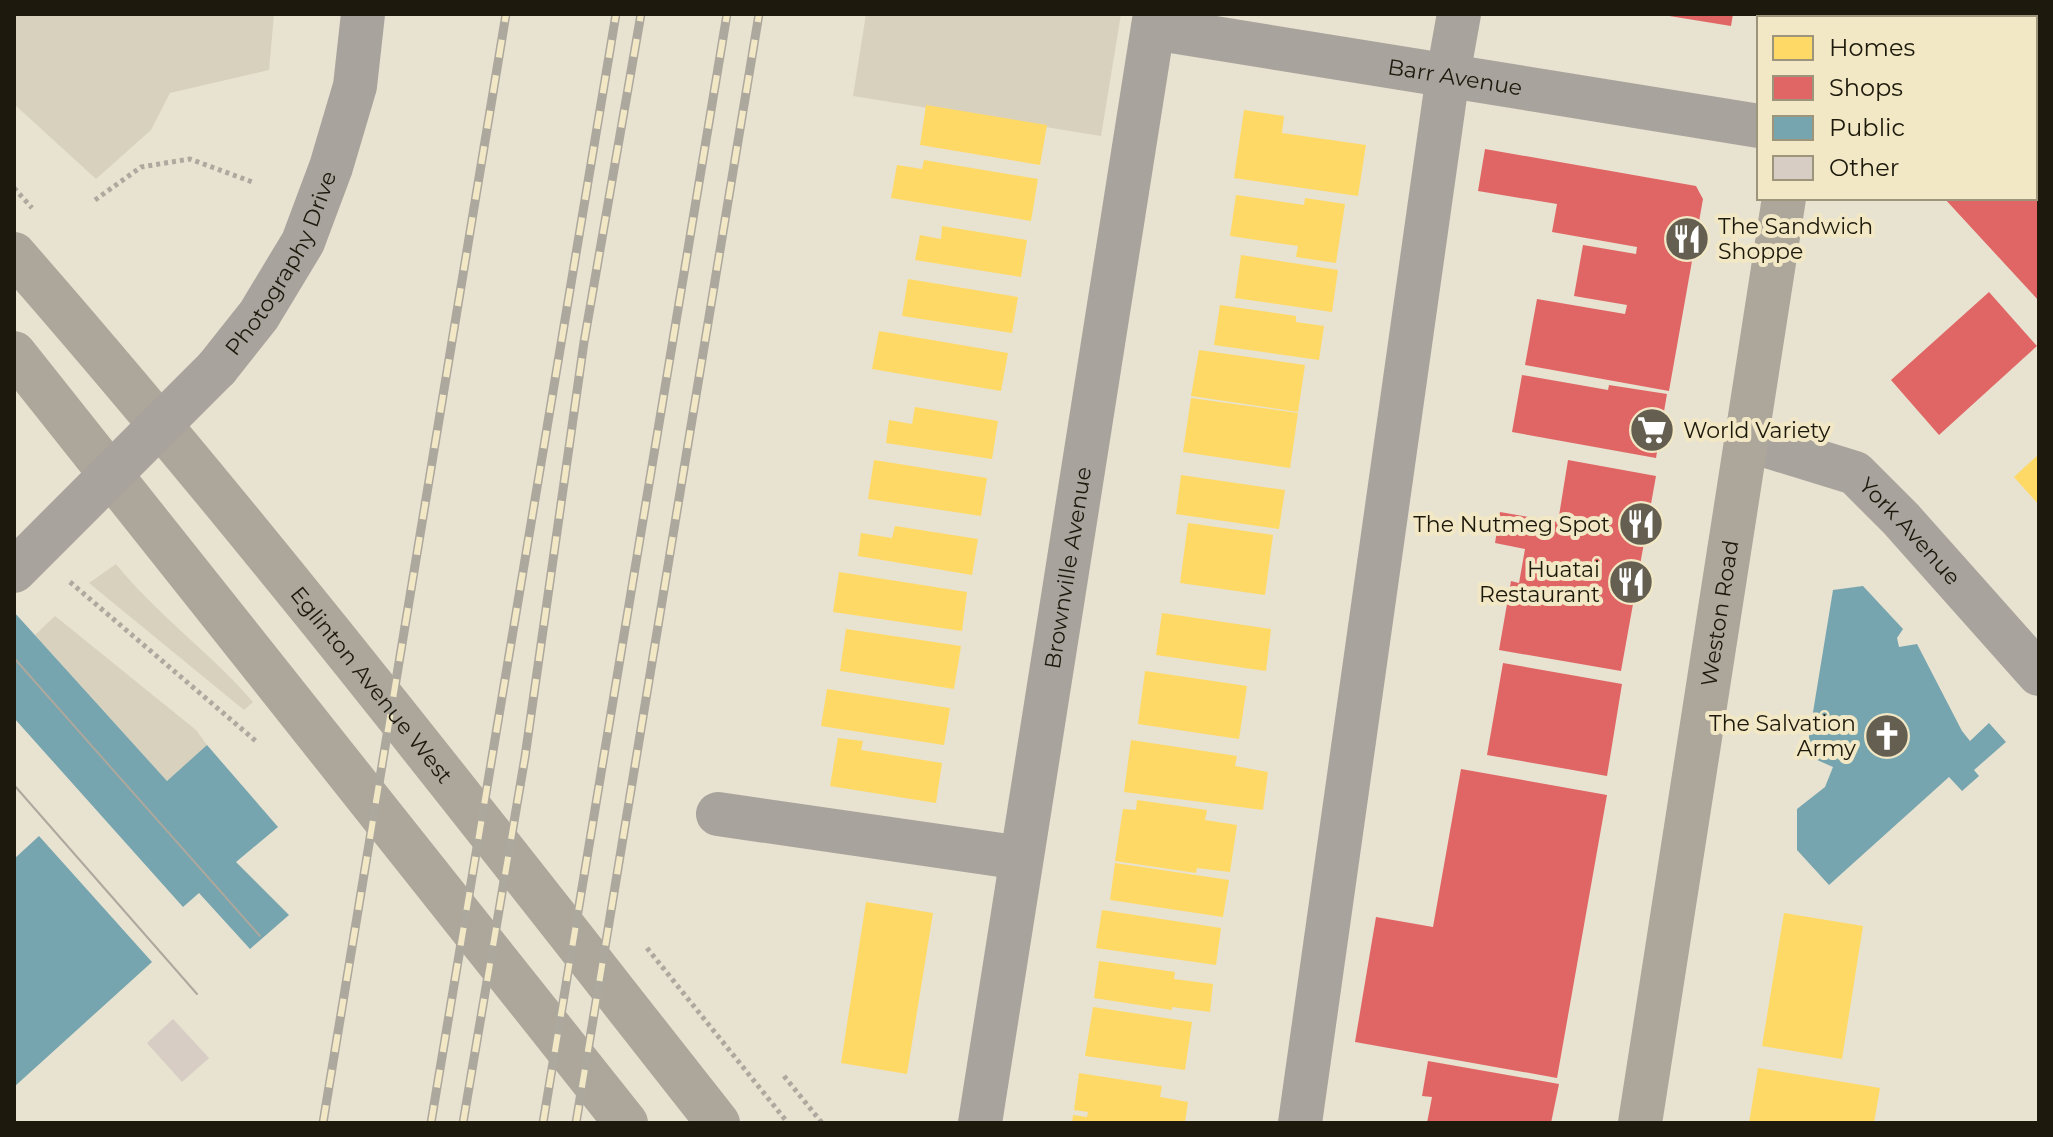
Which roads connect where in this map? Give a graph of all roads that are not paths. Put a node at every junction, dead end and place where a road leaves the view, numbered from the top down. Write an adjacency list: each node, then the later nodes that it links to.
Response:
1 (363, 14): 10 (street, Photography Drive, bridge)
2 (1459, 14): 4 (street)
3 (1154, 21): 4 (street, Barr Avenue); 13 (street, Brownville Avenue)
4 (1448, 75): 5 (street, Barr Avenue); 17 (street)
5 (1757, 126)
6 (1784, 200): 9 (main road, Weston Road)
7 (14, 254): 15 (main road, Eglinton Avenue West)
8 (14, 353): 14 (main road)
9 (1748, 440): 11 (street, York Avenue); 18 (main road, Weston Road)
10 (14, 571)
11 (2039, 674)
12 (718, 814): 13 (street)
13 (1021, 858): 16 (street, Brownville Avenue)
14 (626, 1123)
15 (718, 1123)
16 (980, 1123)
17 (1300, 1123)
18 (1640, 1123)

